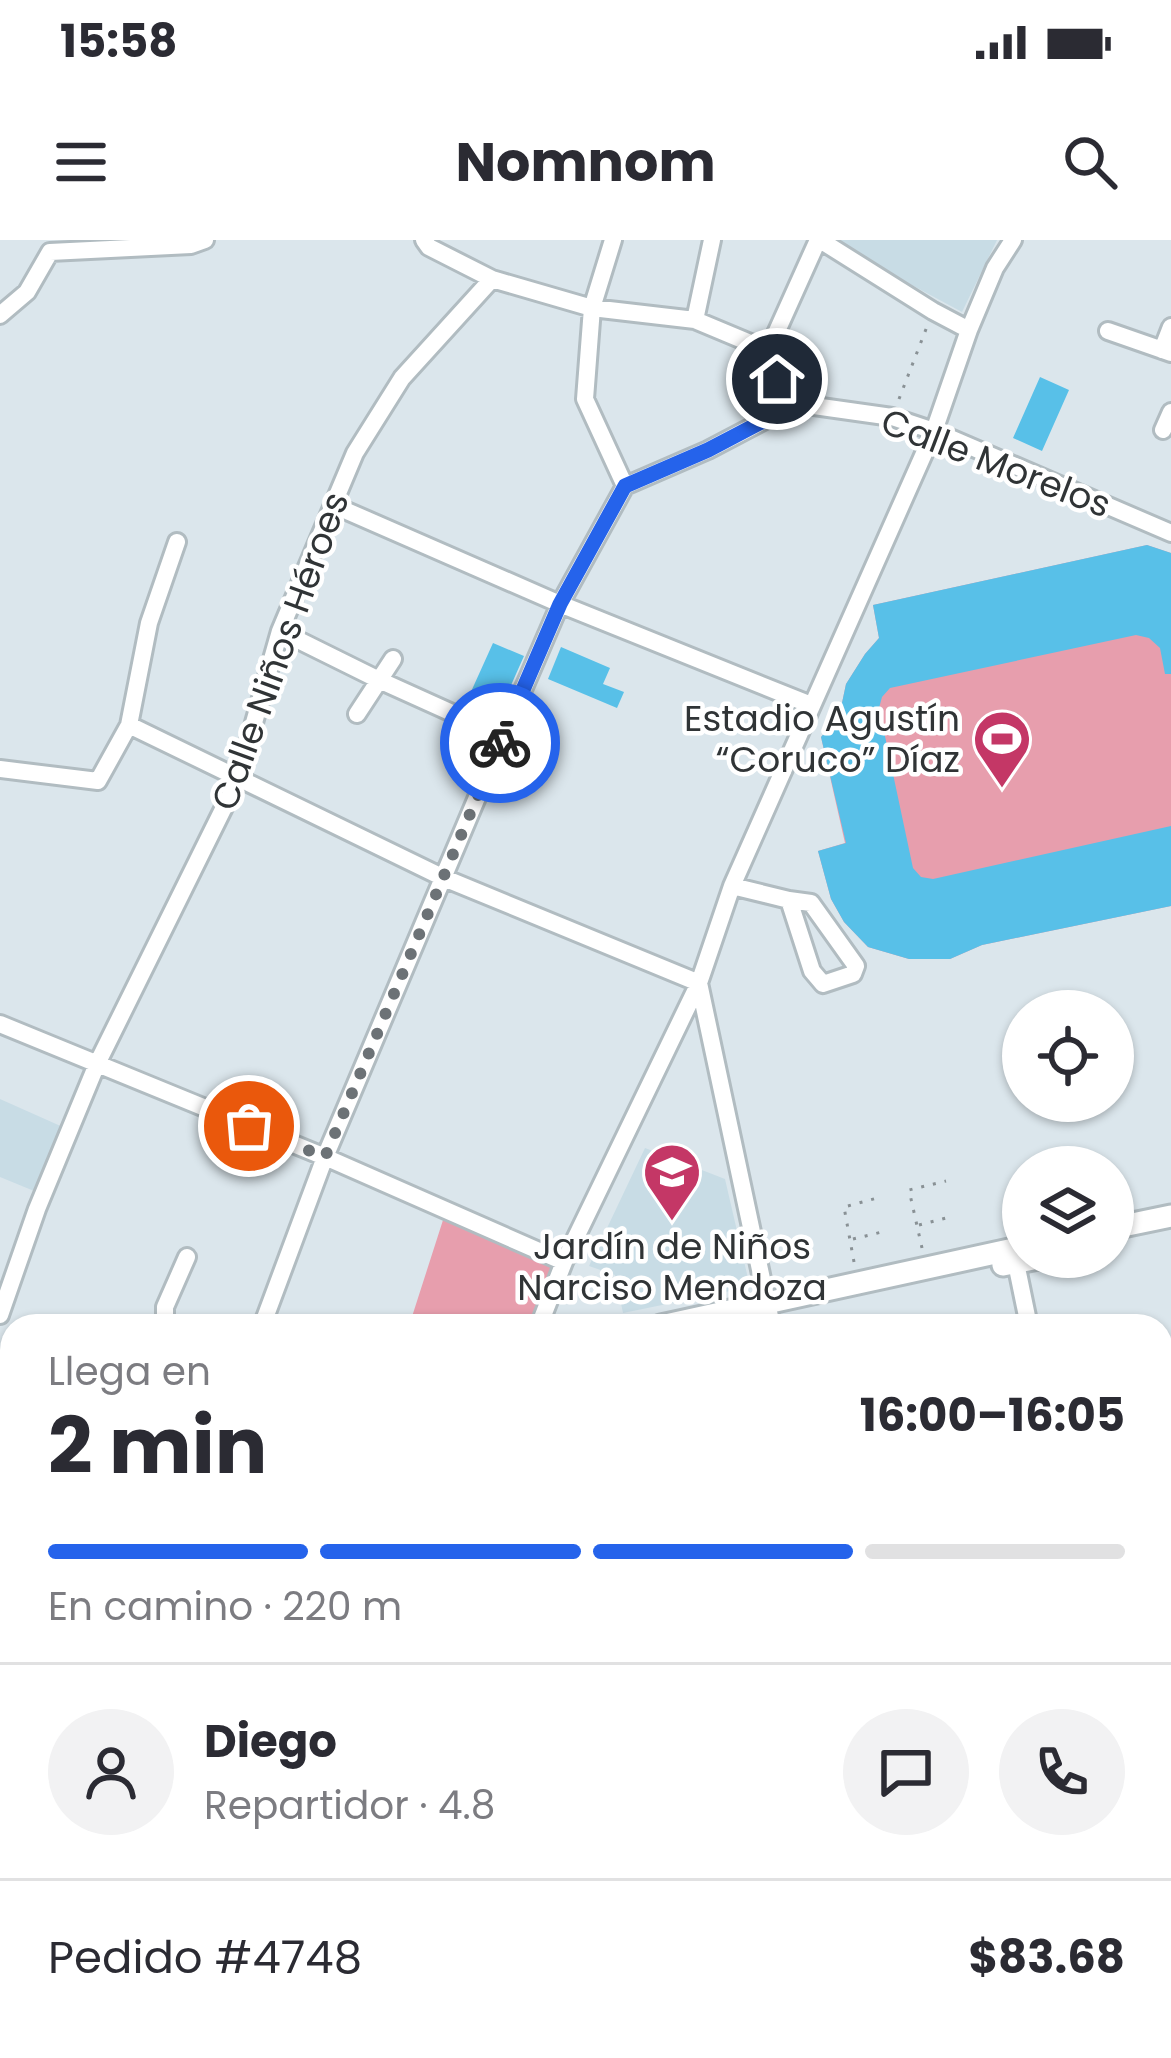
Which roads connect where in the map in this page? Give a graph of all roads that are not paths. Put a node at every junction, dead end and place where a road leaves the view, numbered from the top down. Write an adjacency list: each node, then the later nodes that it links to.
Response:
1 (206, 240): 9 (street)
2 (613, 240): 8 (street)
3 (712, 240): 10 (street)
4 (819, 240): 12 (street); 15 (street)
5 (1013, 240): 12 (street)
6 (427, 243): 7 (street)
7 (492, 279): 8 (street); 21 (street, Calle Niños Héroes)
8 (592, 308): 10 (street); 20 (street)
9 (0, 315)
10 (695, 320): 15 (street)
11 (1171, 327): 14 (street)
12 (969, 330): 19 (street)
13 (1108, 331): 14 (street)
14 (1166, 352)
15 (764, 360): 16 (street)
16 (796, 397): 19 (street, Calle Morelos); 20 (street)
17 (1171, 412): 18 (street)
18 (1163, 430)
19 (934, 431): 22 (street, Calle Morelos); 28 (street)
20 (625, 486): 24 (street)
21 (333, 505): 24 (street); 25 (street, Calle Niños Héroes)
22 (1171, 532)
23 (177, 542): 30 (street)
24 (560, 604): 28 (street); 31 (street)
25 (280, 631): 27 (street); 33 (street, Calle Niños Héroes)
26 (393, 659): 27 (street)
27 (379, 680): 29 (street); 31 (street)
28 (811, 704): 35 (street)
29 (357, 714)
30 (129, 725): 32 (street); 33 (street)
31 (503, 736): 34 (street)
32 (0, 769)
33 (238, 779): 34 (street); 39 (street, Calle Niños Héroes)
34 (444, 878): 37 (street); 40 (street)
35 (732, 886): 36 (street); 37 (street)
36 (789, 900): 36 (street)
37 (700, 983): 49 (street); 55 (street)
38 (0, 1024): 39 (street)
39 (98, 1064): 40 (street); 51 (street, Calle Niños Héroes)
40 (325, 1157): 49 (street); 53 (street)
41 (1171, 1216): 43 (main road)
42 (1134, 1229): 43 (main road)
43 (1140, 1229): 44 (main road); 45 (main road)
44 (1171, 1230)
45 (1134, 1232)
46 (187, 1257): 52 (street)
47 (1002, 1257): 55 (main road)
48 (1002, 1259): 55 (main road)
49 (564, 1262): 54 (street)
50 (1023, 1278): 56 (street)
51 (0, 1314)
52 (166, 1314)
53 (266, 1314)
54 (544, 1314)
55 (770, 1314)
56 (1027, 1314)

